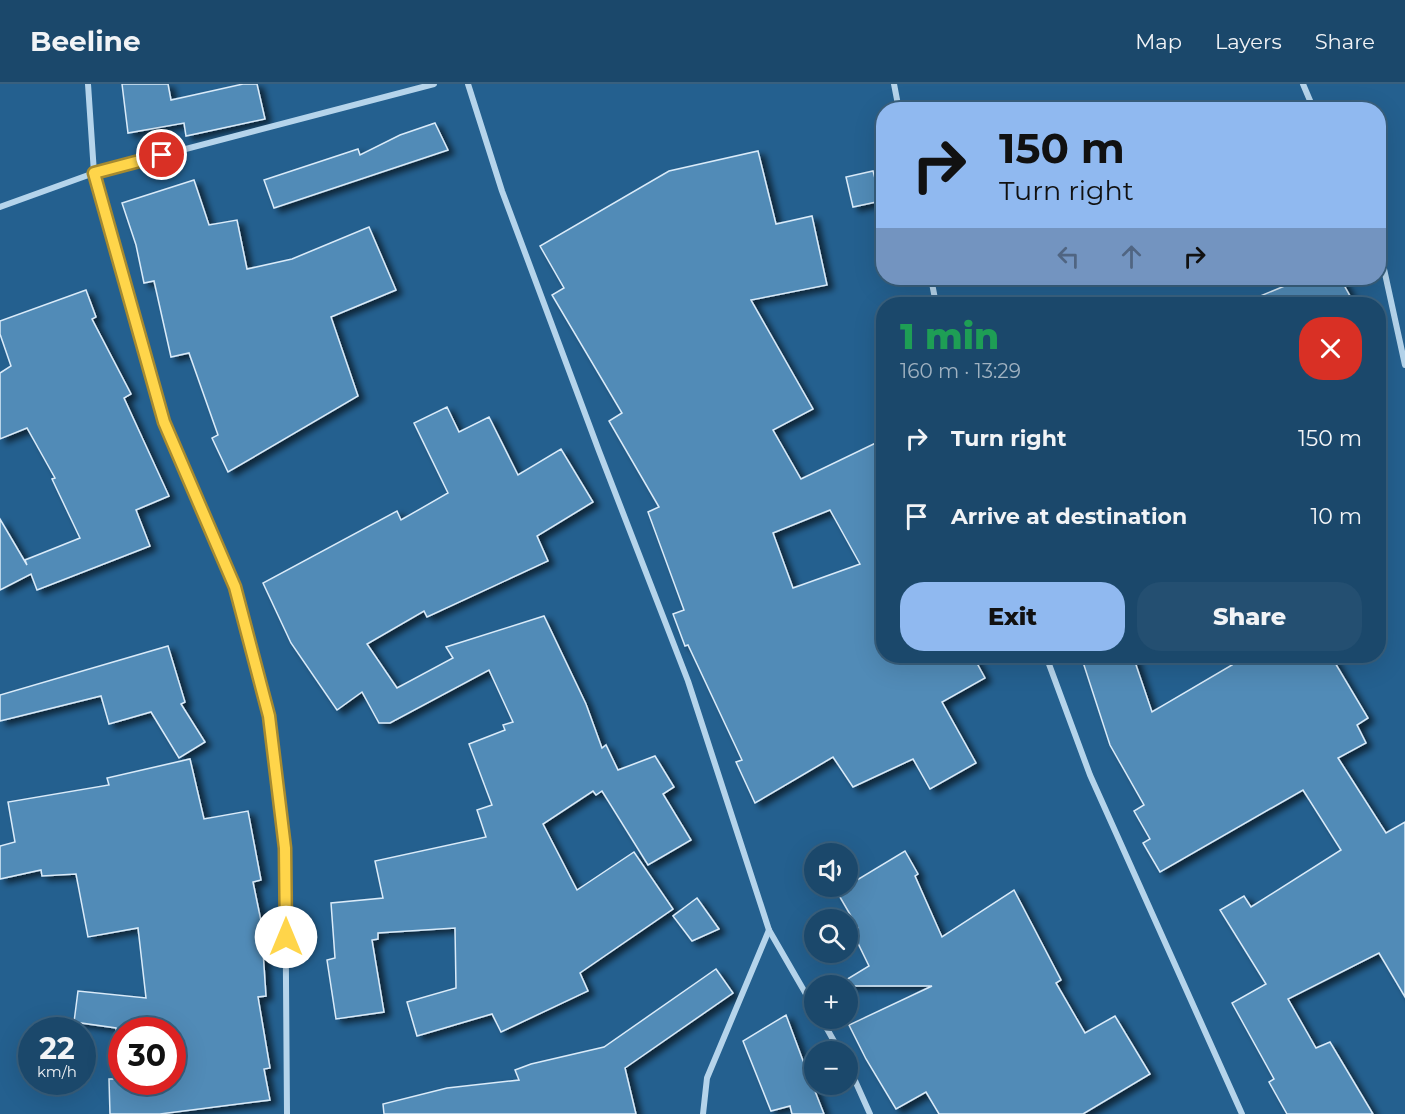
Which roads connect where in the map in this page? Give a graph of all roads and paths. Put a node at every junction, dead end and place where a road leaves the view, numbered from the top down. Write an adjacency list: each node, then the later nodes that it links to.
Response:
1 (88, 84): 8 (street)
2 (434, 84): 8 (street)
3 (468, 84): 13 (street)
4 (894, 84): 6 (street)
5 (1303, 84): 7 (street)
6 (897, 102)
7 (1311, 102)
8 (94, 173): 9 (street); 16 (street)
9 (0, 207)
10 (1386, 278): 11 (street)
11 (1405, 365)
12 (1049, 663): 19 (street)
13 (769, 930): 14 (street); 17 (street)
14 (804, 991)
15 (858, 1087): 18 (street)
16 (287, 1114)
17 (703, 1114)
18 (870, 1114)
19 (1242, 1114)

